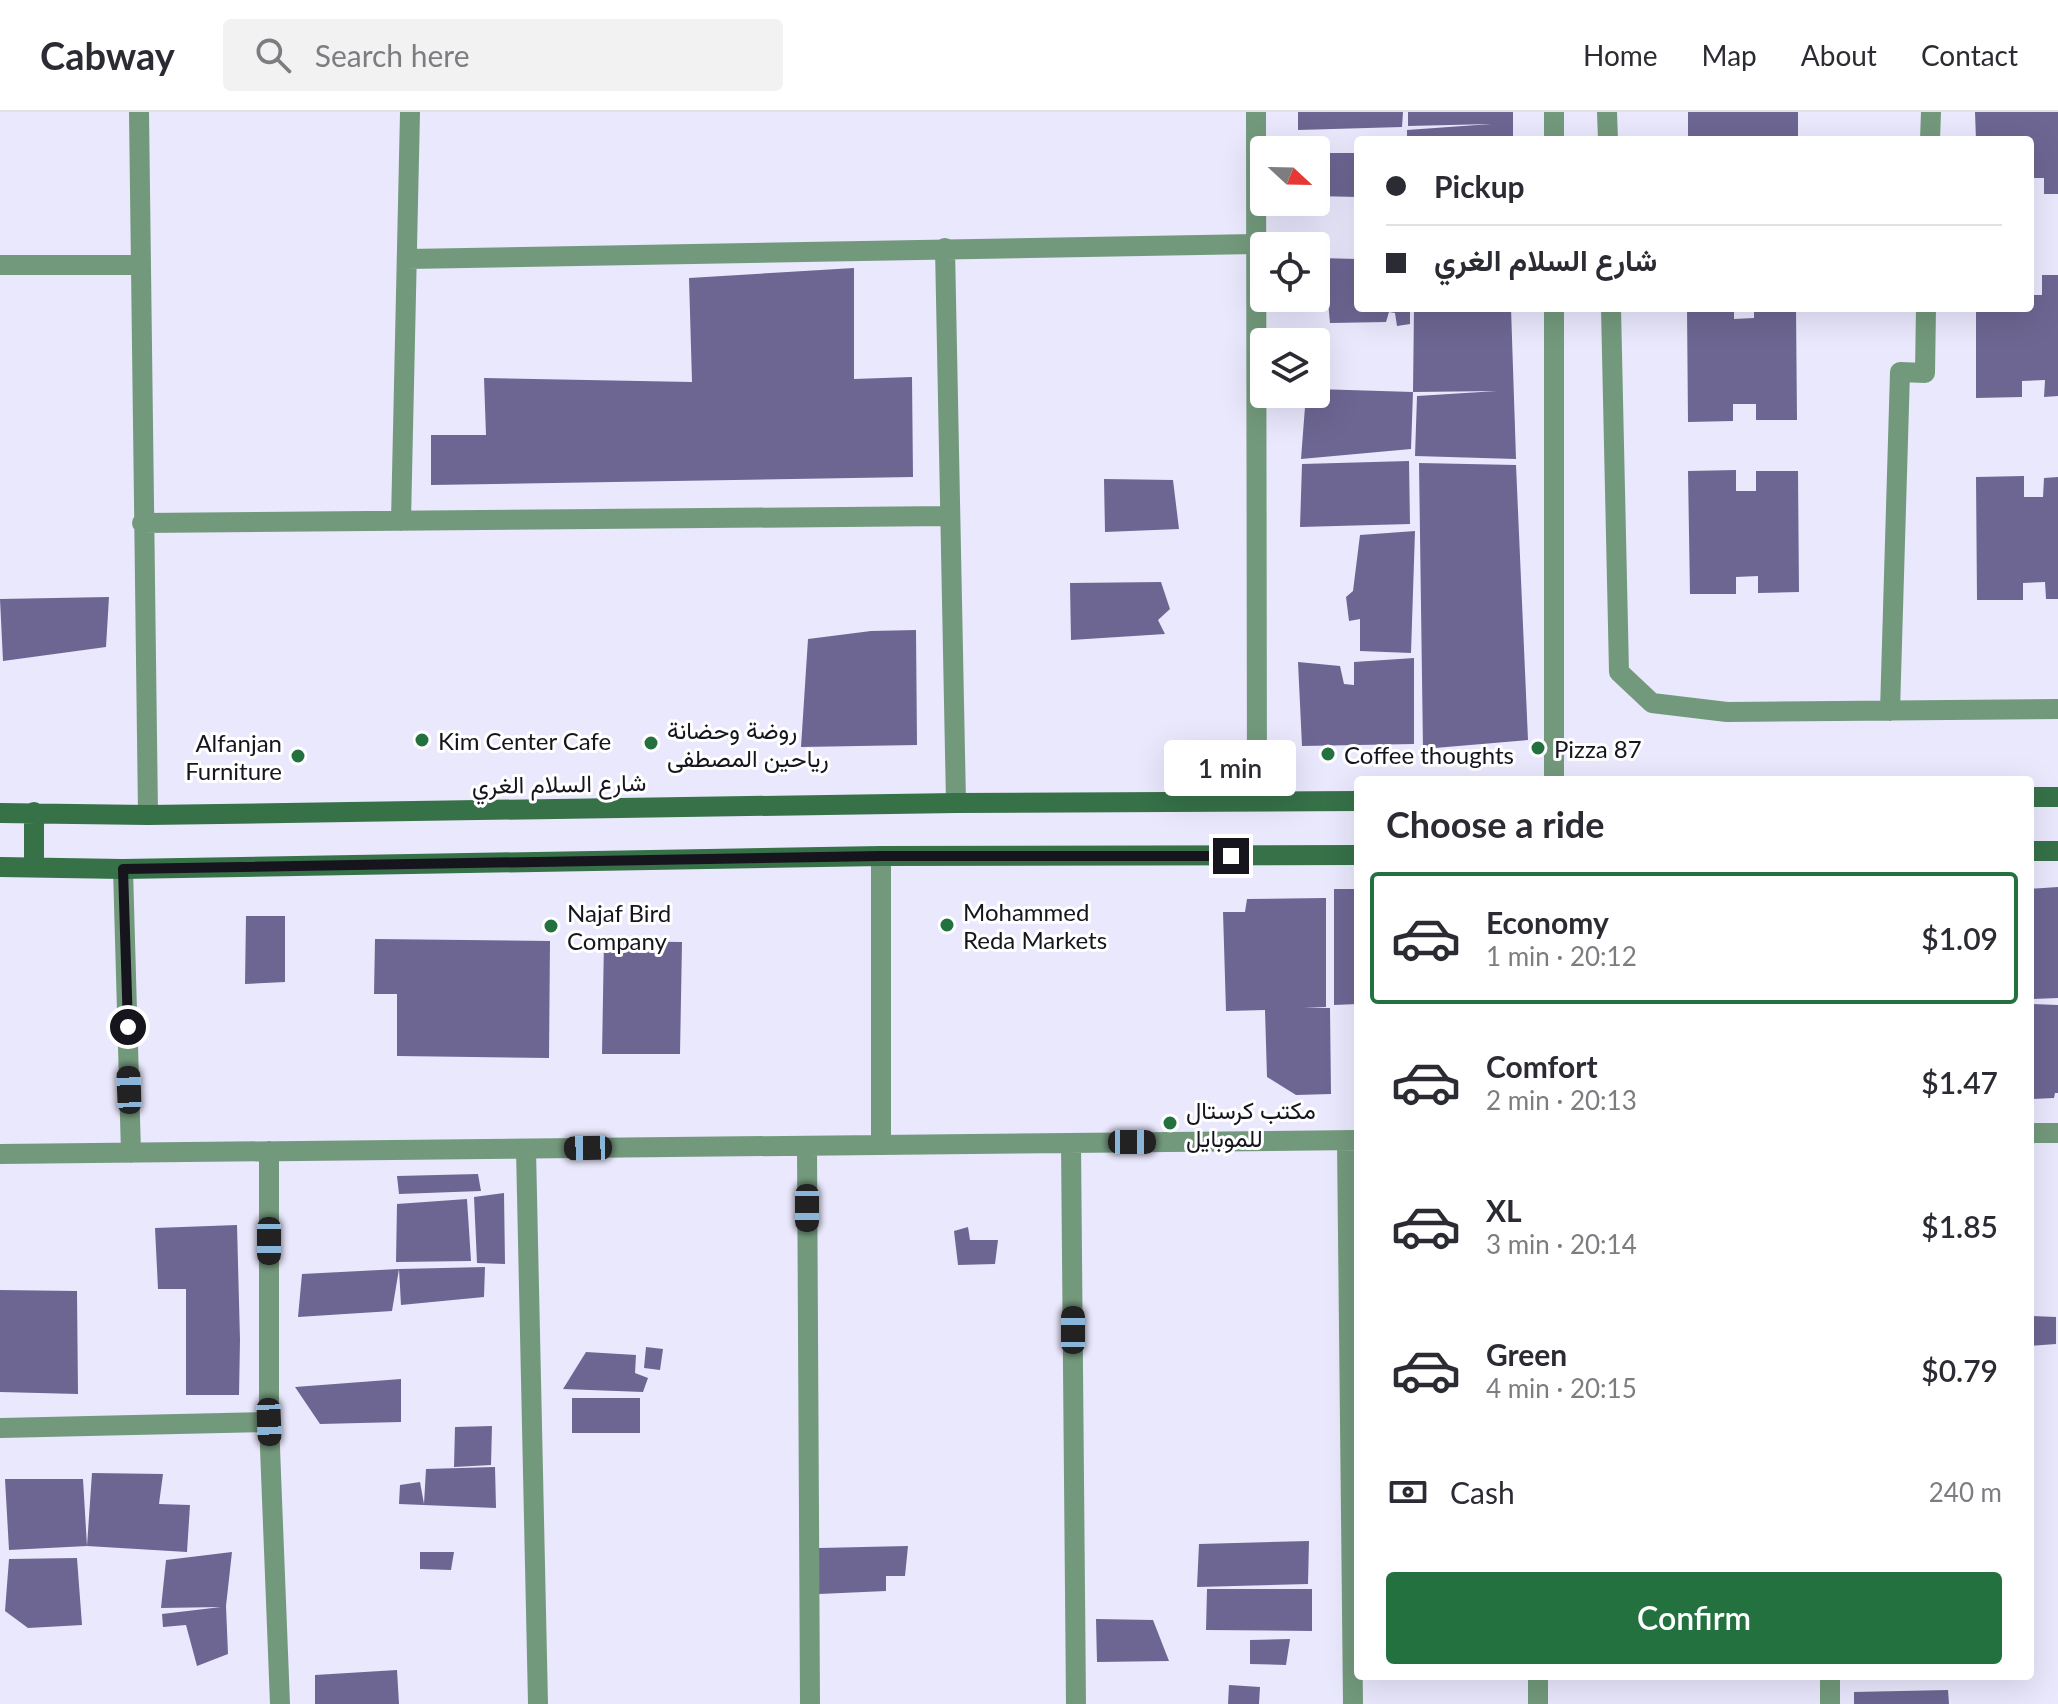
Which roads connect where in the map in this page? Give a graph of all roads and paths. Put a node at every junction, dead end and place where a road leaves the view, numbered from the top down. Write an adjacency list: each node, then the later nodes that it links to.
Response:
1 (139, 112): 15 (street)
2 (410, 112): 13 (street)
3 (1256, 112): 10 (street)
4 (1554, 112): 7 (street)
5 (1607, 112): 8 (street)
6 (1931, 112): 9 (street)
7 (1554, 136)
8 (1608, 136)
9 (1930, 136)
10 (1256, 232)
11 (1250, 244): 12 (street)
12 (945, 248): 13 (street); 20 (street)
13 (407, 259): 21 (street)
14 (0, 265): 15 (street)
15 (141, 265): 22 (street)
16 (1256, 312): 28 (street)
17 (1554, 312): 25 (street)
18 (1611, 312): 24 (street)
19 (1926, 312): 24 (street)
20 (950, 516): 21 (street); 30 (street)
21 (401, 521): 22 (street)
22 (142, 523): 33 (street)
23 (2058, 709): 24 (street)
24 (1890, 711)
25 (1554, 776)
26 (2034, 797): 27 (main road)
27 (2058, 797)
28 (1257, 801): 29 (main road, شارع السلام الغري); 30 (main road, شارع السلام الغري)
29 (1354, 801)
30 (956, 803): 33 (main road, شارع السلام الغري)
31 (34, 812): 32 (main road, شارع السلام الغري); 33 (main road, شارع السلام الغري); 39 (main road)
32 (0, 813)
33 (148, 815)
34 (2034, 851): 35 (main road)
35 (2058, 851)
36 (1354, 855): 37 (main road)
37 (881, 856): 40 (main road); 45 (street)
38 (0, 867): 39 (main road)
39 (34, 867): 40 (main road)
40 (123, 869): 49 (street)
41 (2034, 1133): 42 (street)
42 (2058, 1133)
43 (1352, 1140): 44 (street); 59 (street)
44 (1071, 1143): 45 (street); 58 (street)
45 (881, 1145): 46 (street)
46 (807, 1146): 47 (street); 57 (street)
47 (526, 1149): 48 (street); 56 (street)
48 (269, 1151): 49 (street); 51 (street)
49 (131, 1153): 50 (street)
50 (0, 1154)
51 (269, 1422): 52 (street); 55 (street)
52 (0, 1428)
53 (1538, 1680): 60 (street)
54 (1830, 1680): 61 (street)
55 (280, 1704)
56 (538, 1704)
57 (810, 1704)
58 (1076, 1704)
59 (1353, 1704)
60 (1538, 1704)
61 (1830, 1704)

